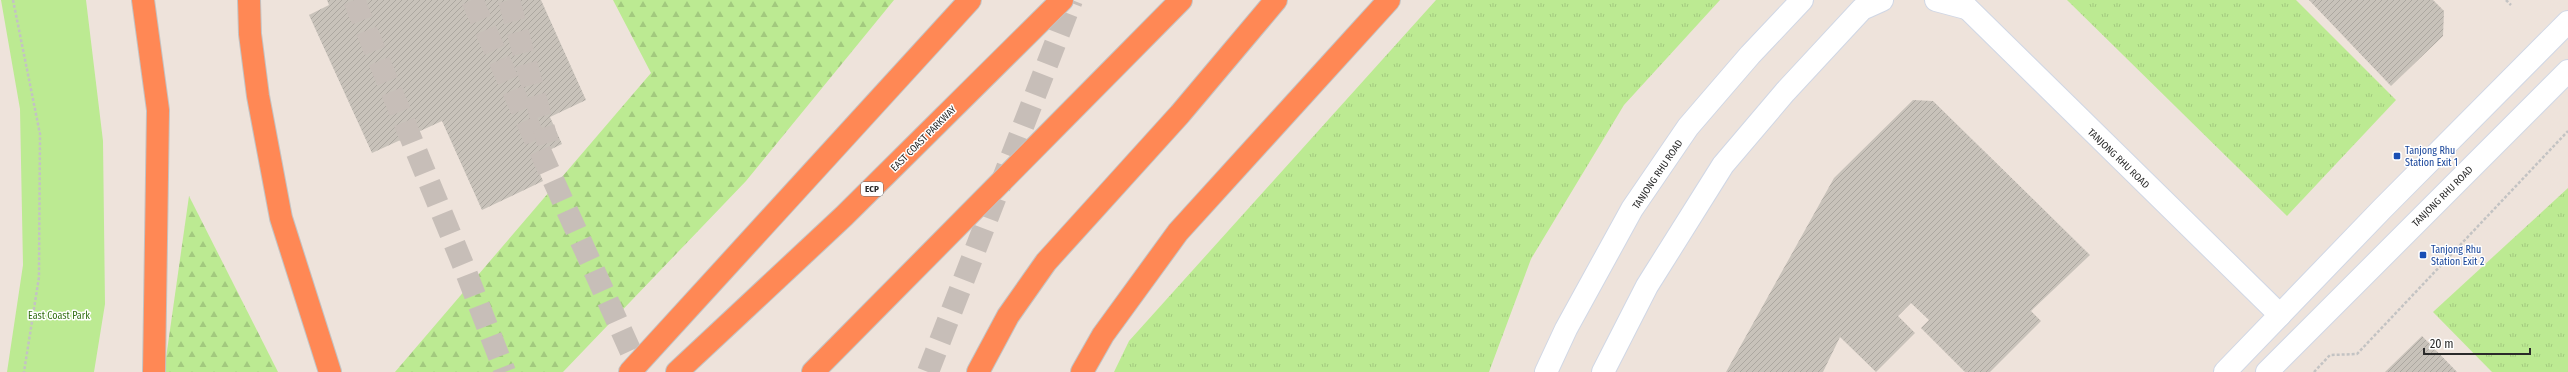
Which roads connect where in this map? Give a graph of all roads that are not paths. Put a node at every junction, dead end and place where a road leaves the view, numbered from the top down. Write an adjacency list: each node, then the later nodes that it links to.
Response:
1 (143, 0): 16 (highway)
2 (249, 0): 17 (highway)
3 (970, 0): 18 (highway)
4 (1062, 0): 19 (highway, EAST COAST PARKWAY / ECP)
5 (1181, 0): 20 (highway)
6 (1276, 0): 21 (highway)
7 (1389, 0): 22 (highway)
8 (1802, 0): 23 (street, TANJONG RHU ROAD)
9 (1882, 0): 24 (street)
10 (1936, 0): 11 (street)
11 (1963, 4): 14 (street, TANJONG RHU ROAD)
12 (2568, 22): 14 (street)
13 (2568, 71): 15 (street, TANJONG RHU ROAD)
14 (2280, 315): 15 (street); 25 (street)
15 (2321, 316): 26 (street, TANJONG RHU ROAD)
16 (154, 372)
17 (330, 372)
18 (630, 372)
19 (677, 372)
20 (813, 372)
21 (978, 372)
22 (1082, 372)
23 (1546, 372)
24 (1602, 372)
25 (2225, 372)
26 (2267, 372)

